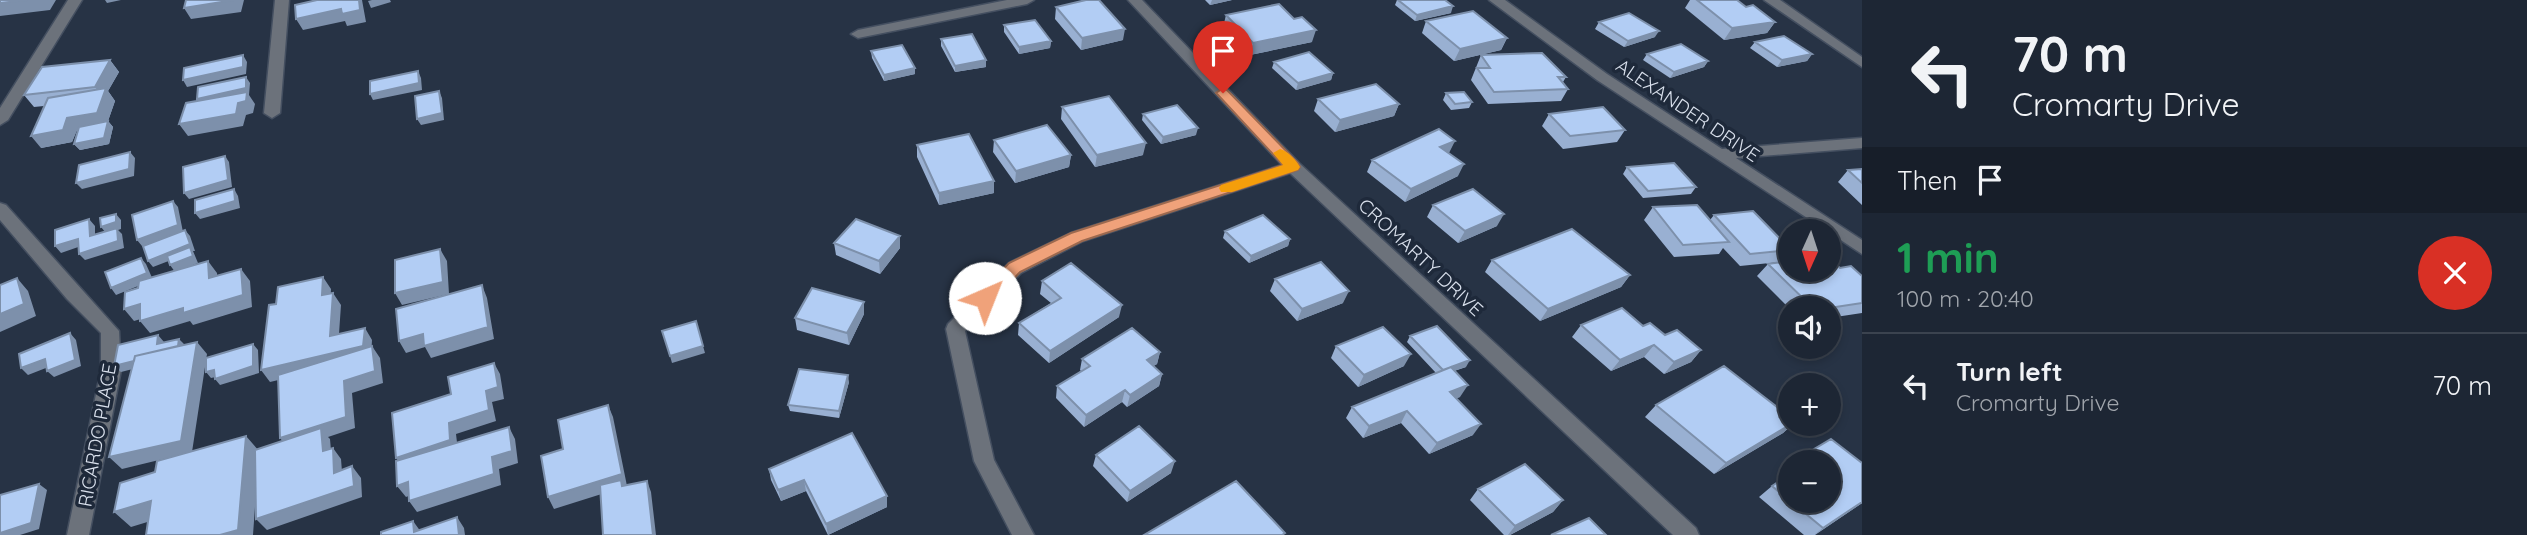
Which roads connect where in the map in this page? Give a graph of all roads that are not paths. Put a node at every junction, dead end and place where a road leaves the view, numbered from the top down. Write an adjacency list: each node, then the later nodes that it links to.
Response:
1 (75, 0): 10 (street)
2 (282, 0): 9 (street)
3 (1027, 0): 7 (street)
4 (1135, 0): 13 (street, CROMARTY DRIVE)
5 (1496, 0): 12 (street, ALEXANDER DRIVE)
6 (1771, 0): 8 (street)
7 (858, 34)
8 (1862, 63)
9 (272, 113)
10 (0, 120)
11 (1862, 143): 12 (street)
12 (1719, 154): 15 (street, ALEXANDER DRIVE)
13 (1293, 167): 17 (street); 18 (street, CROMARTY DRIVE)
14 (0, 209): 16 (street, RICARDO PLACE)
15 (1862, 248)
16 (78, 535)
17 (1023, 535)
18 (1688, 535)

